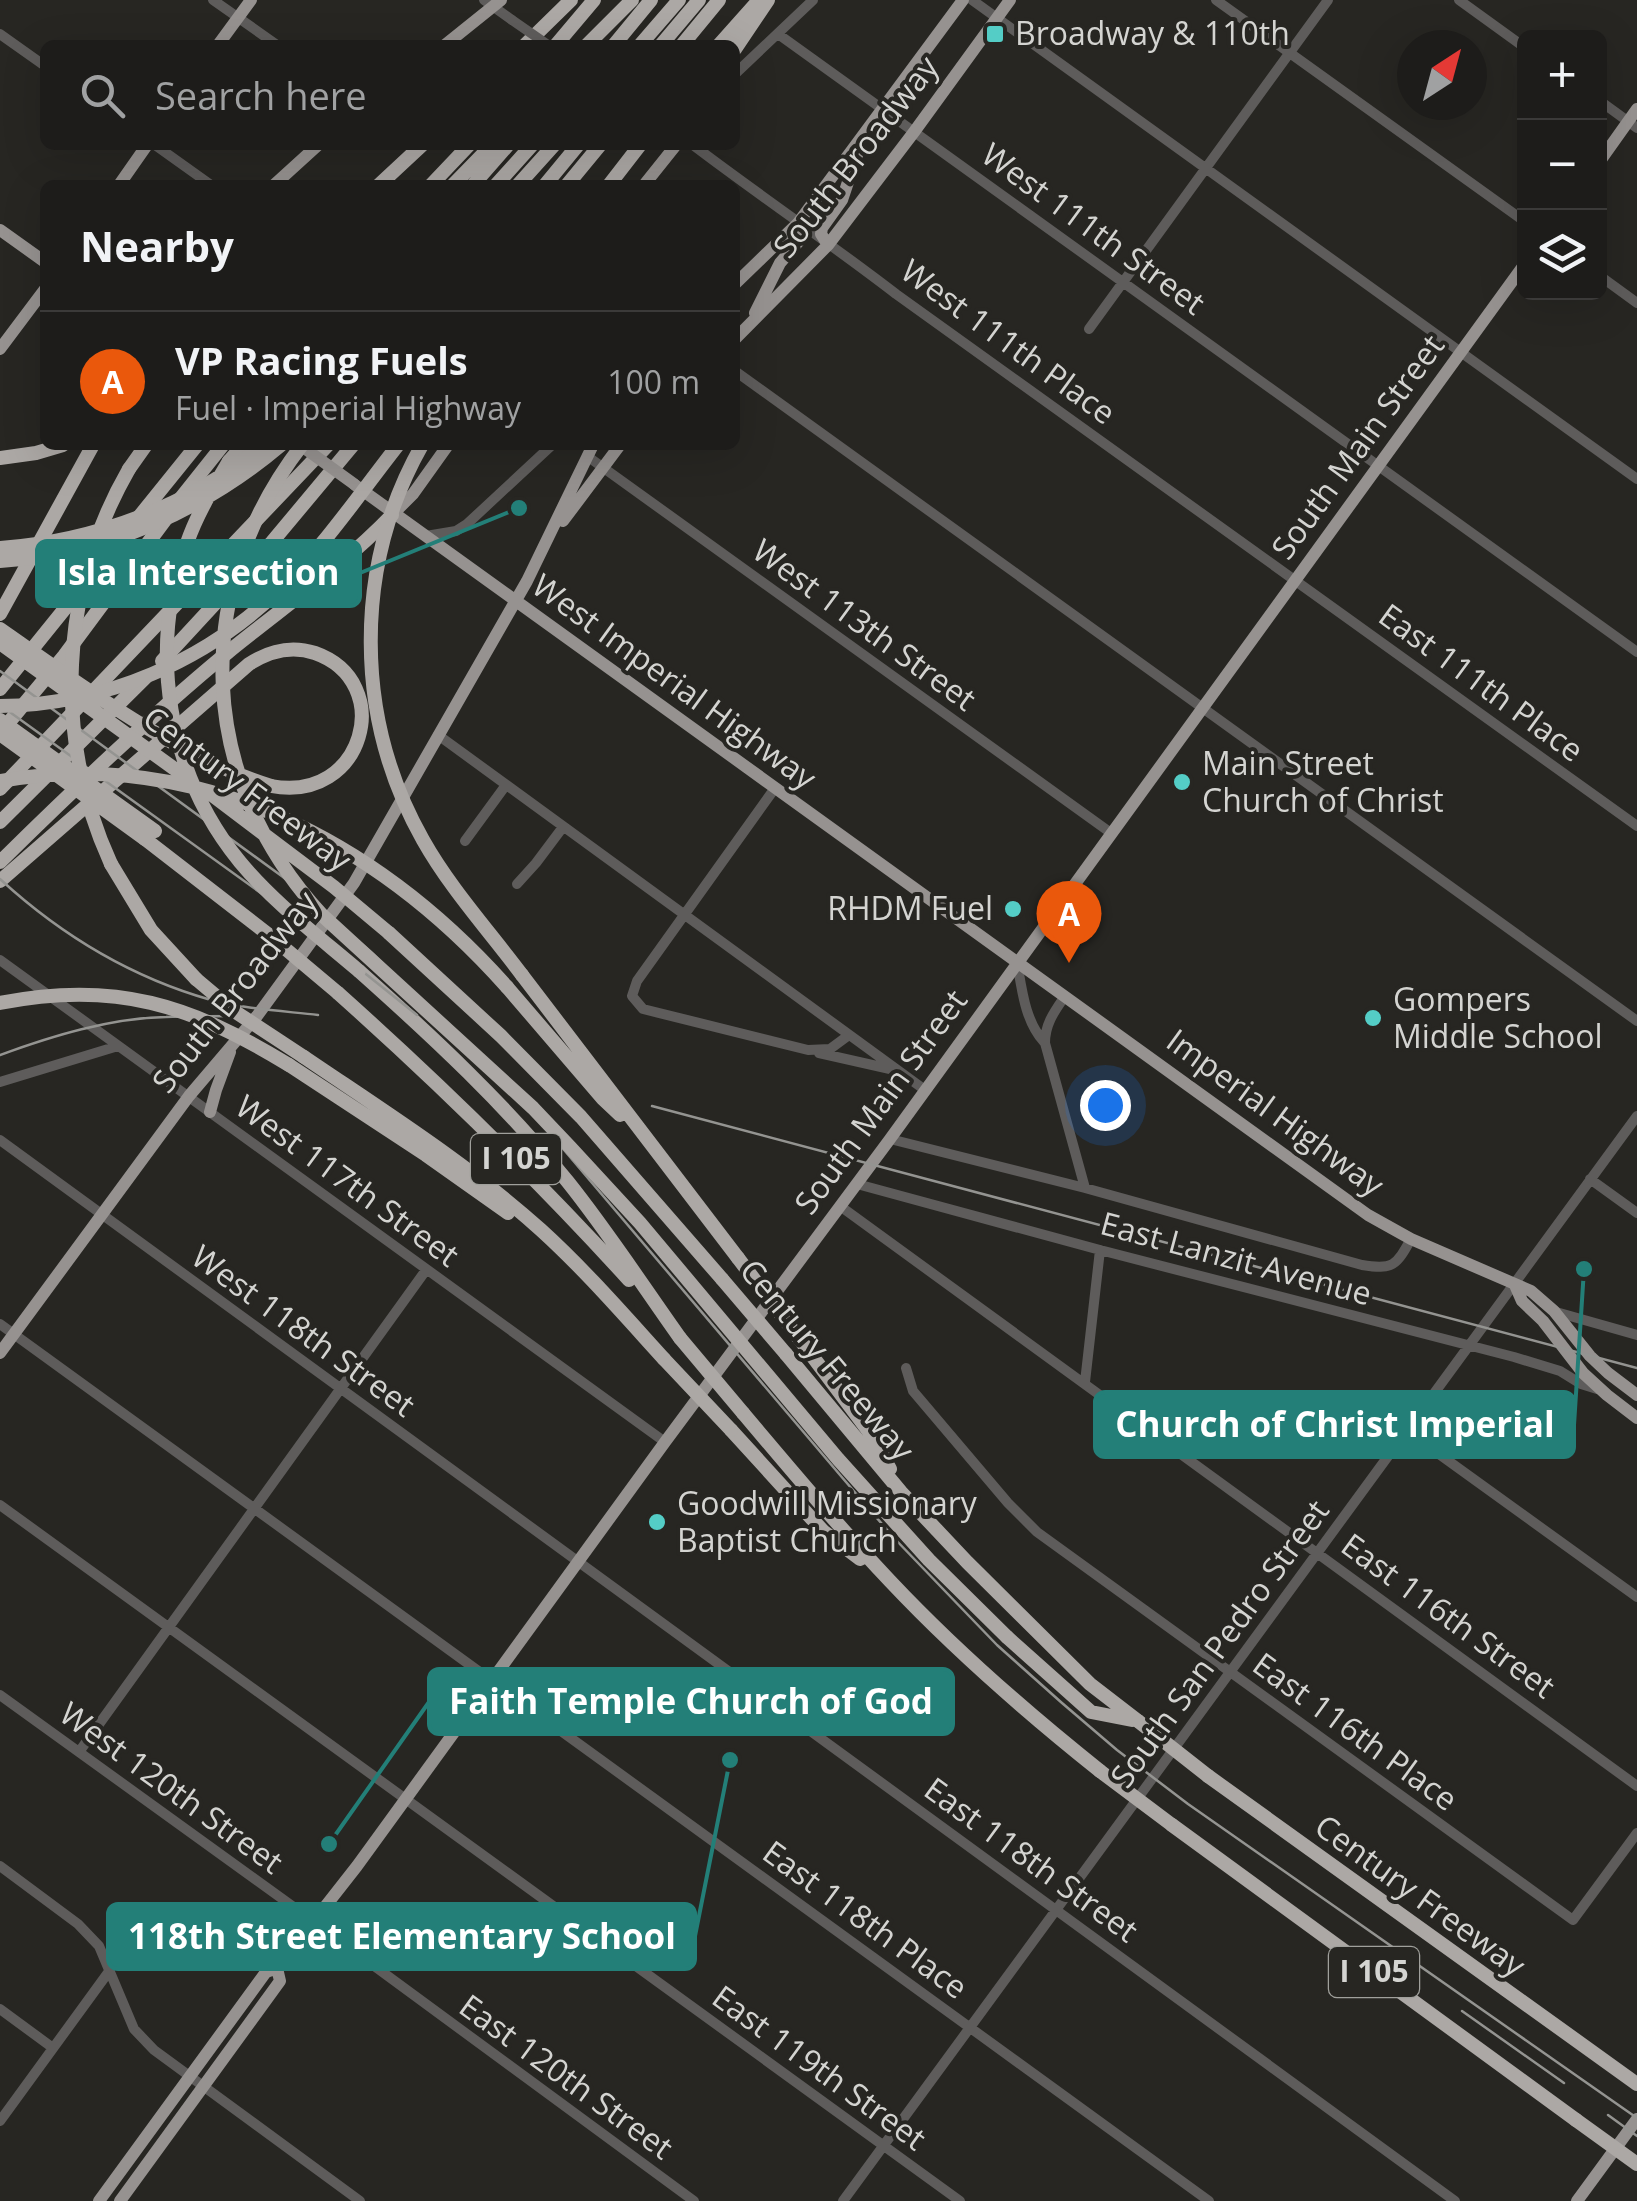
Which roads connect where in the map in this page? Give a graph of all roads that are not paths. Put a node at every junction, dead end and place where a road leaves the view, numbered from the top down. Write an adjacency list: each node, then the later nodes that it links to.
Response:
1 (213, 0): 20 (street)
2 (251, 0): 20 (main road)
3 (571, 0): 27 (highway)
4 (594, 0): 29 (highway)
5 (633, 0): 30 (highway); 31 (highway)
6 (651, 0): 32 (highway)
7 (680, 0): 33 (highway)
8 (698, 0): 34 (highway)
9 (718, 0): 35 (highway)
10 (759, 0): 36 (highway)
11 (768, 0): 37 (highway)
12 (813, 0): 23 (street)
13 (963, 0): 44 (main road, South Broadway)
14 (972, 0): 21 (street)
15 (1010, 0): 21 (main road, South Broadway)
16 (1216, 0): 39 (street)
17 (1328, 0): 39 (street)
18 (1458, 0): 38 (street)
19 (493, 2): 26 (main road); 28 (street, bridge)
20 (238, 18): 24 (main road); 25 (street)
21 (997, 18): 47 (main road, South Broadway); 63 (street)
22 (0, 34): 40 (street)
23 (778, 34): 41 (street); 44 (street, West 111th Street)
24 (222, 40)
25 (269, 40)
26 (451, 40)
27 (530, 40)
28 (541, 40)
29 (560, 40)
30 (592, 40)
31 (599, 40)
32 (618, 40)
33 (644, 40)
34 (665, 40)
35 (686, 40)
36 (723, 40)
37 (740, 41)
38 (1517, 42)
39 (1290, 53): 63 (street); 79 (street)
40 (40, 62)
41 (740, 69)
42 (1607, 106): 45 (street)
43 (1637, 109): 45 (main road)
44 (883, 110): 46 (main road, South Broadway); 47 (street, West 111th Street)
45 (1632, 125): 62 (main road)
46 (866, 131): 80 (main road, South Broadway); 82 (main road)
47 (914, 132): 82 (main road, South Broadway); 87 (street, West 111th Street)
48 (144, 150): 64 (main road)
49 (162, 150): 65 (street)
50 (312, 150): 66 (main road)
51 (417, 150): 67 (highway)
52 (463, 150): 68 (highway)
53 (487, 150): 69 (highway)
54 (504, 150): 70 (highway)
55 (528, 150): 71 (highway)
56 (550, 150): 72 (highway)
57 (574, 150): 73 (highway)
58 (596, 150): 74 (highway)
59 (636, 150): 75 (highway)
60 (672, 150): 76 (main road)
61 (699, 150): 78 (street, West 111th Place)
62 (1607, 153)
63 (1206, 168): 87 (street); 94 (street)
64 (122, 180)
65 (204, 180)
66 (280, 180)
67 (386, 180)
68 (436, 180)
69 (459, 180)
70 (477, 180)
71 (500, 180)
72 (523, 180)
73 (549, 180)
74 (571, 180)
75 (613, 180)
76 (648, 180)
77 (740, 180): 80 (street, West 111th Place)
78 (740, 180)
79 (1517, 217)
80 (798, 223): 82 (street, West 111th Place); 85 (main road, South Broadway); 91 (main road)
81 (0, 230): 83 (main road)
82 (828, 245): 92 (main road, South Broadway); 123 (street, West 111th Place)
83 (40, 258)
84 (1517, 274): 94 (main road, South Main Street)
85 (740, 279)
86 (1607, 281): 89 (street)
87 (1123, 282): 90 (street); 115 (street, West 111th Street)
88 (40, 296): 93 (main road)
89 (1637, 303)
90 (1089, 329)
91 (740, 335)
92 (740, 335)
93 (0, 348)
94 (1461, 352): 115 (main road, South Main Street); 117 (street)
95 (740, 375): 131 (street)
96 (44, 450): 114 (highway)
97 (90, 450): 125 (highway)
98 (143, 450): 178 (highway, bridge)
99 (193, 450): 129 (highway)
100 (219, 450): 133 (highway)
101 (238, 450): 183 (highway, bridge)
102 (256, 450): 121 (highway, bridge)
103 (274, 450): 122 (highway, bridge)
104 (298, 450): 206 (highway, bridge)
105 (308, 450): 118 (main road, West Imperial Highway, bridge)
106 (323, 450): 138 (highway)
107 (349, 450): 139 (highway)
108 (394, 450): 130 (highway, bridge)
109 (420, 450): 167 (highway, bridge)
110 (444, 450): 118 (main road)
111 (547, 450): 119 (street)
112 (616, 450): 116 (main road, South Broadway)
113 (590, 451): 116 (street, West 113th Street); 120 (main road, South Broadway)
114 (0, 458)
115 (1378, 466): 123 (main road, South Main Street); 128 (street, West 111th Street)
116 (602, 468): 120 (main road, South Broadway); 142 (street, West 113th Street)
117 (1637, 479)
118 (394, 513): 119 (main road, West Imperial Highway); 145 (highway)
119 (426, 536): 124 (main road, West Imperial Highway)
120 (547, 543): 124 (main road, South Broadway)
121 (0, 548)
122 (0, 561)
123 (1296, 579): 131 (main road, South Main Street); 141 (street, East 111th Place)
124 (515, 602): 134 (main road, South Broadway); 137 (main road, West Imperial Highway)
125 (0, 614)
126 (0, 629): 146 (highway, bridge)
127 (0, 643): 195 (highway, Century Freeway / I 105, bridge)
128 (1637, 652)
129 (0, 689)
130 (0, 706)
131 (1203, 707): 142 (main road, South Main Street); 153 (street)
132 (0, 720): 143 (highway, bridge)
133 (0, 734): 143 (highway, I 105, bridge)
134 (438, 735): 136 (street); 156 (main road, South Broadway)
135 (0, 781): 167 (highway, bridge)
136 (506, 784): 140 (street); 144 (street)
137 (775, 788): 148 (street); 150 (main road, West Imperial Highway)
138 (0, 789)
139 (0, 822)
140 (563, 826): 147 (street); 148 (street)
141 (1637, 826)
142 (1112, 833): 150 (main road, South Main Street)
143 (150, 835): 183 (highway, I 105, bridge)
144 (464, 841)
145 (0, 862)
146 (0, 882)
147 (517, 884)
148 (684, 914): 154 (street); 158 (street)
149 (0, 960): 157 (street, West 117th Street)
150 (1017, 962): 151 (main road, Imperial Highway); 155 (street); 161 (main road, South Main Street)
151 (1065, 996): 155 (street); 174 (main road, Imperial Highway)
152 (0, 1002): 178 (highway, bridge)
153 (1637, 1021)
154 (849, 1035): 158 (street); 159 (street)
155 (1044, 1043): 170 (street)
156 (232, 1044): 162 (main road, South Broadway); 163 (main road)
157 (118, 1046): 160 (street); 162 (street, West 117th Street)
158 (808, 1050): 159 (street)
159 (898, 1071): 161 (street)
160 (0, 1082)
161 (925, 1090): 165 (main road, South Main Street)
162 (189, 1096): 163 (street, West 117th Street); 173 (main road, South Broadway)
163 (210, 1112): 176 (street, West 117th Street)
164 (1637, 1116): 168 (street, South San Pedro Street)
165 (890, 1138): 169 (main road, South Main Street); 170 (street, East Lanzit Avenue)
166 (0, 1140): 173 (street, West 118th Street)
167 (650, 1143): 195 (highway, bridge)
168 (1590, 1179): 172 (street); 177 (street, South San Pedro Street)
169 (857, 1184): 171 (main road, South Main Street); 175 (street, East Lanzit Avenue)
170 (1085, 1188): 174 (street, East Lanzit Avenue)
171 (840, 1206): 187 (street, East 116th Street); 194 (main road, South Main Street)
172 (1637, 1213)
173 (101, 1216): 181 (main road, South Broadway); 188 (street, West 118th Street)
174 (1411, 1239): 177 (main road, Imperial Highway)
175 (1100, 1250): 184 (street, East Lanzit Avenue); 187 (street)
176 (426, 1270): 188 (street); 194 (street, West 117th Street)
177 (1514, 1285): 179 (main road, Imperial Highway); 184 (street, South San Pedro Street); 189 (main road, Imperial Highway)
178 (610, 1301): 200 (highway, bridge)
179 (1554, 1312): 182 (street); 190 (main road, Imperial Highway)
180 (0, 1324): 181 (street, East 118th Place)
181 (14, 1334): 185 (main road, South Broadway); 197 (street, East 118th Place)
182 (1637, 1335)
183 (680, 1338): 200 (highway, I 105, bridge)
184 (1470, 1346): 189 (street, East Lanzit Avenue); 193 (street, South San Pedro Street)
185 (0, 1353)
186 (906, 1368): 203 (street, East 116th Place)
187 (1085, 1382): 198 (street, East 116th Street)
188 (340, 1388): 197 (street); 199 (street, West 118th Street)
189 (1603, 1393): 191 (main road); 192 (main road, Imperial Highway)
190 (1637, 1394)
191 (1637, 1404)
192 (1637, 1418)
193 (1407, 1431): 198 (street, South San Pedro Street); 201 (street)
194 (665, 1442): 199 (main road, South Main Street)
195 (902, 1492): 206 (highway, Century Freeway / I 105)
196 (0, 1505): 202 (street, East 119th Street)
197 (255, 1509): 202 (street); 204 (street, East 118th Place)
198 (1318, 1552): 203 (street, South San Pedro Street); 208 (street, East 116th Street)
199 (578, 1560): 204 (main road, South Main Street); 212 (street, East 118th Street)
200 (892, 1584): 225 (highway, I 105, bridge)
201 (1637, 1598)
202 (168, 1628): 207 (street); 209 (street, East 119th Street)
203 (1231, 1673): 210 (street, East 116th Place); 212 (street, South San Pedro Street)
204 (492, 1680): 209 (main road, South Main Street); 217 (street, East 118th Place)
205 (0, 1694): 207 (street, West 120th Street)
206 (1138, 1721): 220 (highway, Century Freeway / I 105, bridge)
207 (79, 1752): 213 (street, West 120th Street)
208 (1637, 1786)
209 (404, 1800): 213 (main road, South Main Street); 224 (street, East 119th Street)
210 (1637, 1833)
211 (0, 1866): 215 (street)
212 (1056, 1910): 217 (street, South San Pedro Street); 233 (street, East 118th Street)
213 (313, 1920): 214 (main road, South Main Street); 229 (street, East 120th Street)
214 (276, 1968): 219 (main road, South Main Street); 221 (main road, South Main Street)
215 (110, 1970): 218 (street); 219 (street)
216 (0, 2008): 218 (street)
217 (970, 2027): 224 (street, South San Pedro Street); 232 (street, East 118th Place)
218 (53, 2048): 223 (street)
219 (190, 2076): 221 (street); 226 (main road, South Main Street)
220 (1637, 2084)
221 (204, 2086): 227 (main road, South Main Street); 228 (street)
222 (1637, 2120): 234 (main road)
223 (0, 2121)
224 (884, 2146): 230 (street, South San Pedro Street); 231 (street, East 119th Street)
225 (1637, 2164)
226 (99, 2201)
227 (120, 2201)
228 (360, 2201)
229 (694, 2201)
230 (843, 2201)
231 (960, 2201)
232 (1208, 2201)
233 (1455, 2201)
234 (1577, 2201)

